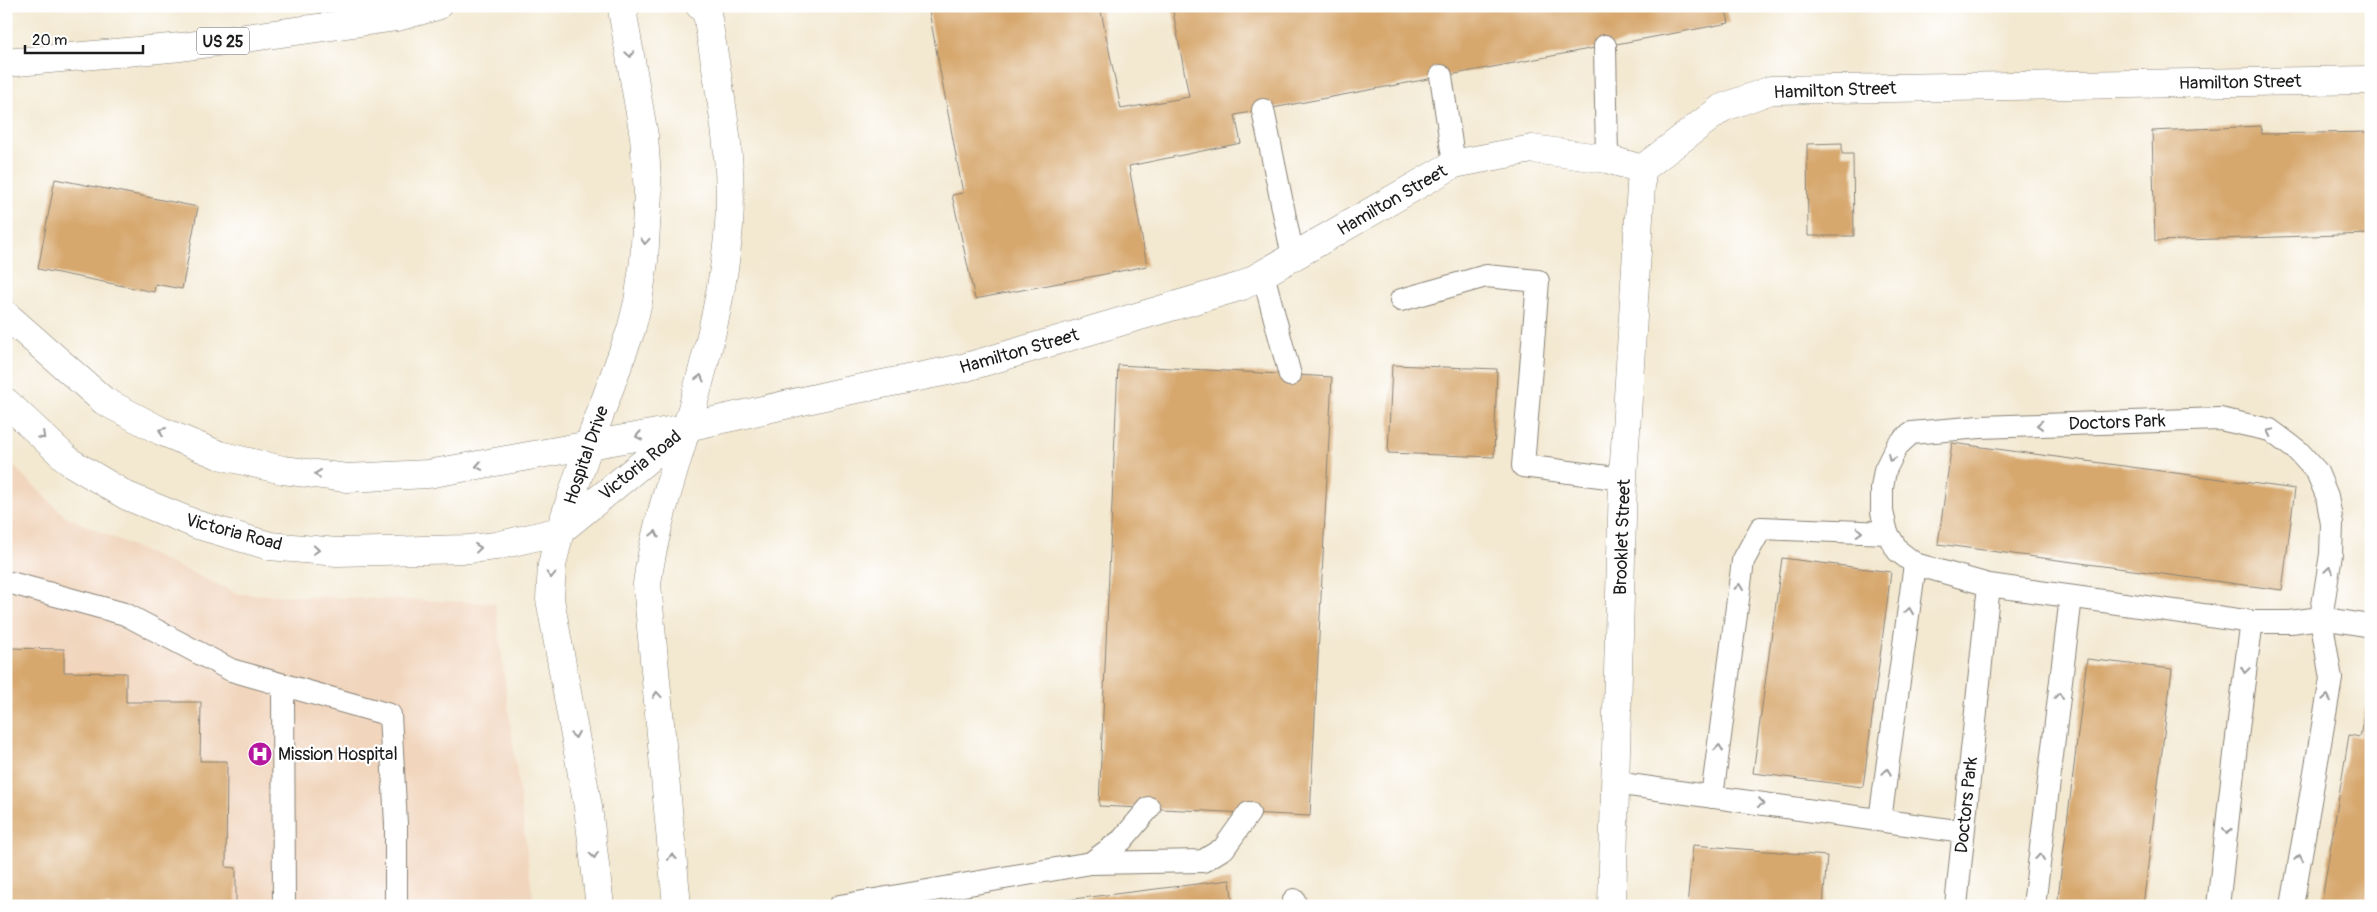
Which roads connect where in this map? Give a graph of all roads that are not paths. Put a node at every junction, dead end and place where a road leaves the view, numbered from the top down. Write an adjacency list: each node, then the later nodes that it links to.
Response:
1 (437, 6): 5 (street, US 25)
2 (626, 6): 19 (street, Hospital Drive, one-way to 19)
3 (700, 6): 18 (street, one-way to 3)
4 (1605, 46): 9 (lane)
5 (6, 63)
6 (1440, 76): 10 (lane)
7 (2371, 80): 11 (street, Hamilton Street)
8 (1263, 110): 12 (lane)
9 (1607, 159): 10 (street, Hamilton Street); 11 (street, Hamilton Street)
10 (1454, 164): 12 (street, Hamilton Street)
11 (1642, 169): 20 (street, Brooklet Street)
12 (1293, 257): 13 (street, Hamilton Street)
13 (1263, 274): 16 (lane); 18 (street, Hamilton Street)
14 (1401, 300): 20 (lane)
15 (6, 315): 19 (street, Victoria Road, one-way to 15)
16 (1290, 375)
17 (6, 402): 21 (street, Victoria Road, one-way to 21)
18 (687, 427): 19 (street, Victoria Road, one-way to 19); 21 (street, Victoria Road); 41 (street, one-way to 18)
19 (588, 444): 21 (street, Hospital Drive)
20 (1623, 479): 31 (street, Brooklet Street)
21 (560, 532): 40 (street, Hospital Drive, one-way to 40)
22 (1887, 533): 23 (lane, Doctors Park); 27 (lane, Doctors Park, one-way to 22); 32 (lane, one-way to 22)
23 (1915, 564): 25 (lane, Doctors Park); 35 (lane, one-way to 23)
24 (8, 582): 30 (lane)
25 (1989, 585): 26 (lane, Doctors Park); 36 (lane, Doctors Park)
26 (2071, 597): 28 (lane, Doctors Park); 45 (lane, one-way to 26)
27 (2321, 618): 28 (lane, Doctors Park); 29 (lane); 47 (lane, one-way to 27)
28 (2252, 622): 46 (lane, one-way to 46)
29 (2371, 626)
30 (283, 686): 38 (lane); 39 (lane)
31 (1615, 783): 32 (lane); 43 (street, Brooklet Street)
32 (1712, 797): 35 (lane, one-way to 35)
33 (1149, 808): 37 (lane)
34 (1249, 813): 37 (lane)
35 (1880, 820): 36 (lane)
36 (1963, 832): 44 (lane, Doctors Park)
37 (1091, 863): 42 (lane)
38 (284, 906)
39 (396, 906)
40 (600, 906)
41 (677, 906)
42 (840, 906)
43 (1612, 906)
44 (1956, 906)
45 (2034, 906)
46 (2218, 906)
47 (2292, 906)

